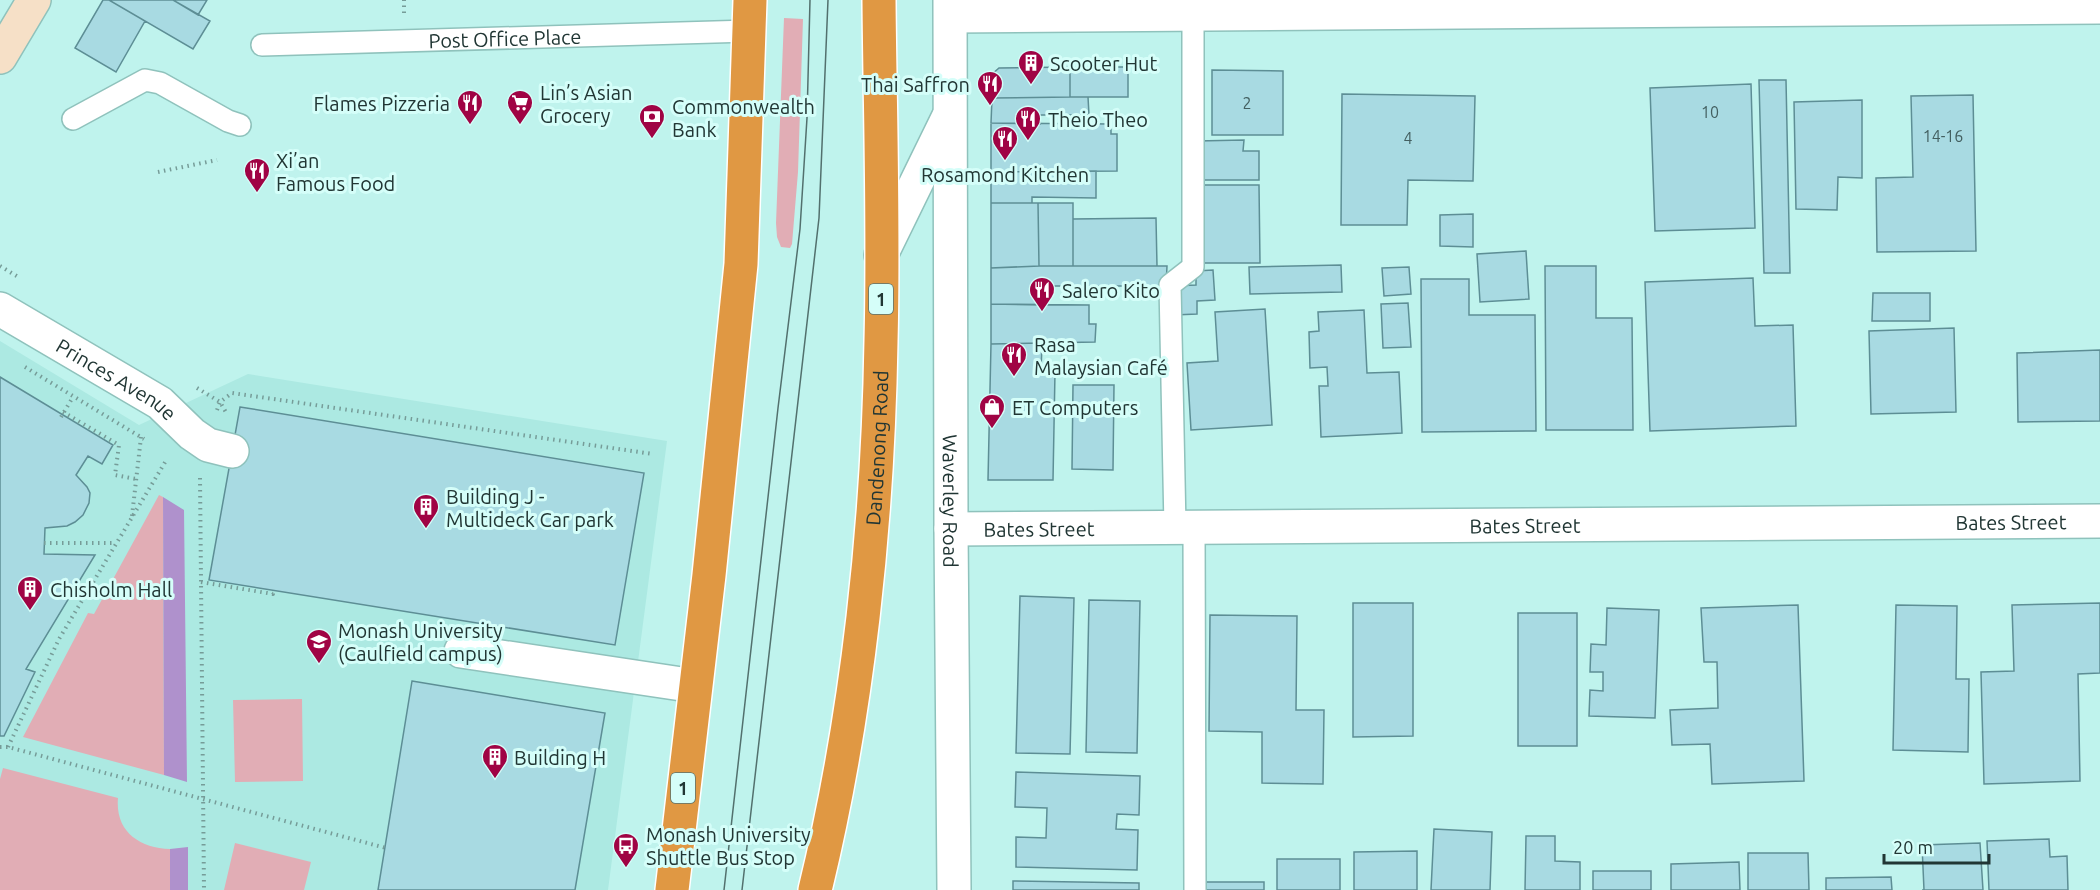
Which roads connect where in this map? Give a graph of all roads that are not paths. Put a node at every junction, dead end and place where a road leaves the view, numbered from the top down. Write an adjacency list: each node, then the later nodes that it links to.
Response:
1 (34, 0): 9 (street)
2 (879, 0): 13 (highway, Dandenong Road / 1)
3 (1236, 7): 4 (street); 6 (street)
4 (2100, 7)
5 (951, 8): 6 (street); 10 (street, Waverley Road)
6 (1193, 13): 17 (lane)
7 (749, 16): 8 (lane, Post Office Place); 20 (highway, 1)
8 (262, 45)
9 (0, 57)
10 (951, 111): 13 (street, Waverley Road); 18 (street, Waverley Road)
11 (74, 119): 12 (lane)
12 (240, 125)
13 (881, 255): 22 (highway, Dandenong Road / 1)
14 (0, 309): 15 (street, Princes Avenue)
15 (220, 448)
16 (2100, 521): 17 (street, Bates Street)
17 (1185, 527): 18 (street, Bates Street); 24 (lane)
18 (951, 529): 23 (street, Waverley Road)
19 (461, 651): 20 (street)
20 (695, 686): 21 (highway, 1)
21 (672, 890)
22 (815, 890)
23 (954, 890)
24 (1195, 890)

